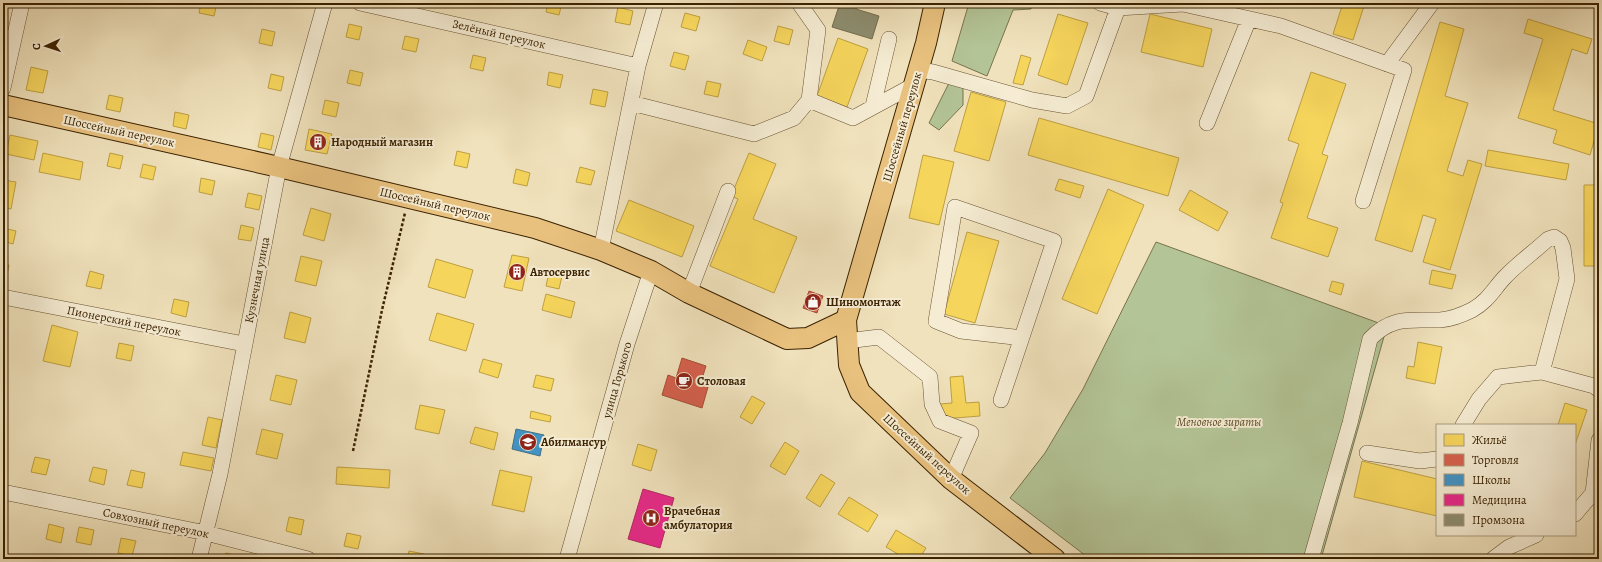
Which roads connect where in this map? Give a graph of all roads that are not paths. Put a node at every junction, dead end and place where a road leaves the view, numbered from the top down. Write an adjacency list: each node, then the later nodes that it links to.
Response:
1 (22, 3): 15 (street)
2 (325, 3): 21 (street, Кузнечная улица)
3 (360, 3): 13 (street, Зелёный переулок)
4 (656, 3): 13 (street)
5 (799, 3): 16 (street)
6 (934, 3): 14 (main road, Шоссейный переулок)
7 (1100, 3): 9 (street)
8 (1432, 3): 12 (street)
9 (1118, 8): 10 (street); 14 (street)
10 (1249, 19): 12 (street); 20 (street)
11 (889, 39): 19 (street)
12 (1387, 64): 23 (street)
13 (638, 66): 17 (street)
14 (916, 78): 19 (street); 28 (main road, Шоссейный переулок)
15 (3, 88)
16 (810, 100): 17 (street); 19 (street)
17 (631, 103): 24 (street)
18 (3, 106): 21 (main road, Шоссейный переулок)
19 (873, 106)
20 (1207, 123)
21 (279, 167): 24 (main road, Шоссейный переулок); 31 (street, Кузнечная улица)
22 (728, 191): 26 (street)
23 (1363, 201)
24 (601, 250): 25 (main road, Шоссейный переулок)
25 (651, 271): 26 (main road, Шоссейный переулок); 46 (street, улица Горького)
26 (690, 293): 28 (main road, Шоссейный переулок)
27 (3, 297): 31 (street, Пионерский переулок)
28 (846, 320): 30 (main road, Шоссейный переулок)
29 (1021, 340): 29 (street); 34 (street)
30 (847, 341): 39 (main road, Шоссейный переулок); 39 (street)
31 (244, 344): 42 (street, Кузнечная улица)
32 (1542, 372): 33 (street); 35 (street); 48 (street)
33 (1599, 390)
34 (1000, 400)
35 (1464, 424)
36 (1599, 440): 41 (street)
37 (1367, 453): 38 (street)
38 (1436, 459)
39 (951, 479): 47 (main road, Шоссейный переулок)
40 (3, 492): 42 (street, Совхозный переулок)
41 (1576, 513)
42 (206, 533): 44 (street, Кузнечная улица); 45 (street, Совхозный переулок)
43 (1534, 536): 49 (street)
44 (199, 559)
45 (308, 559)
46 (567, 559)
47 (1055, 559)
48 (1311, 559)
49 (1492, 559)

